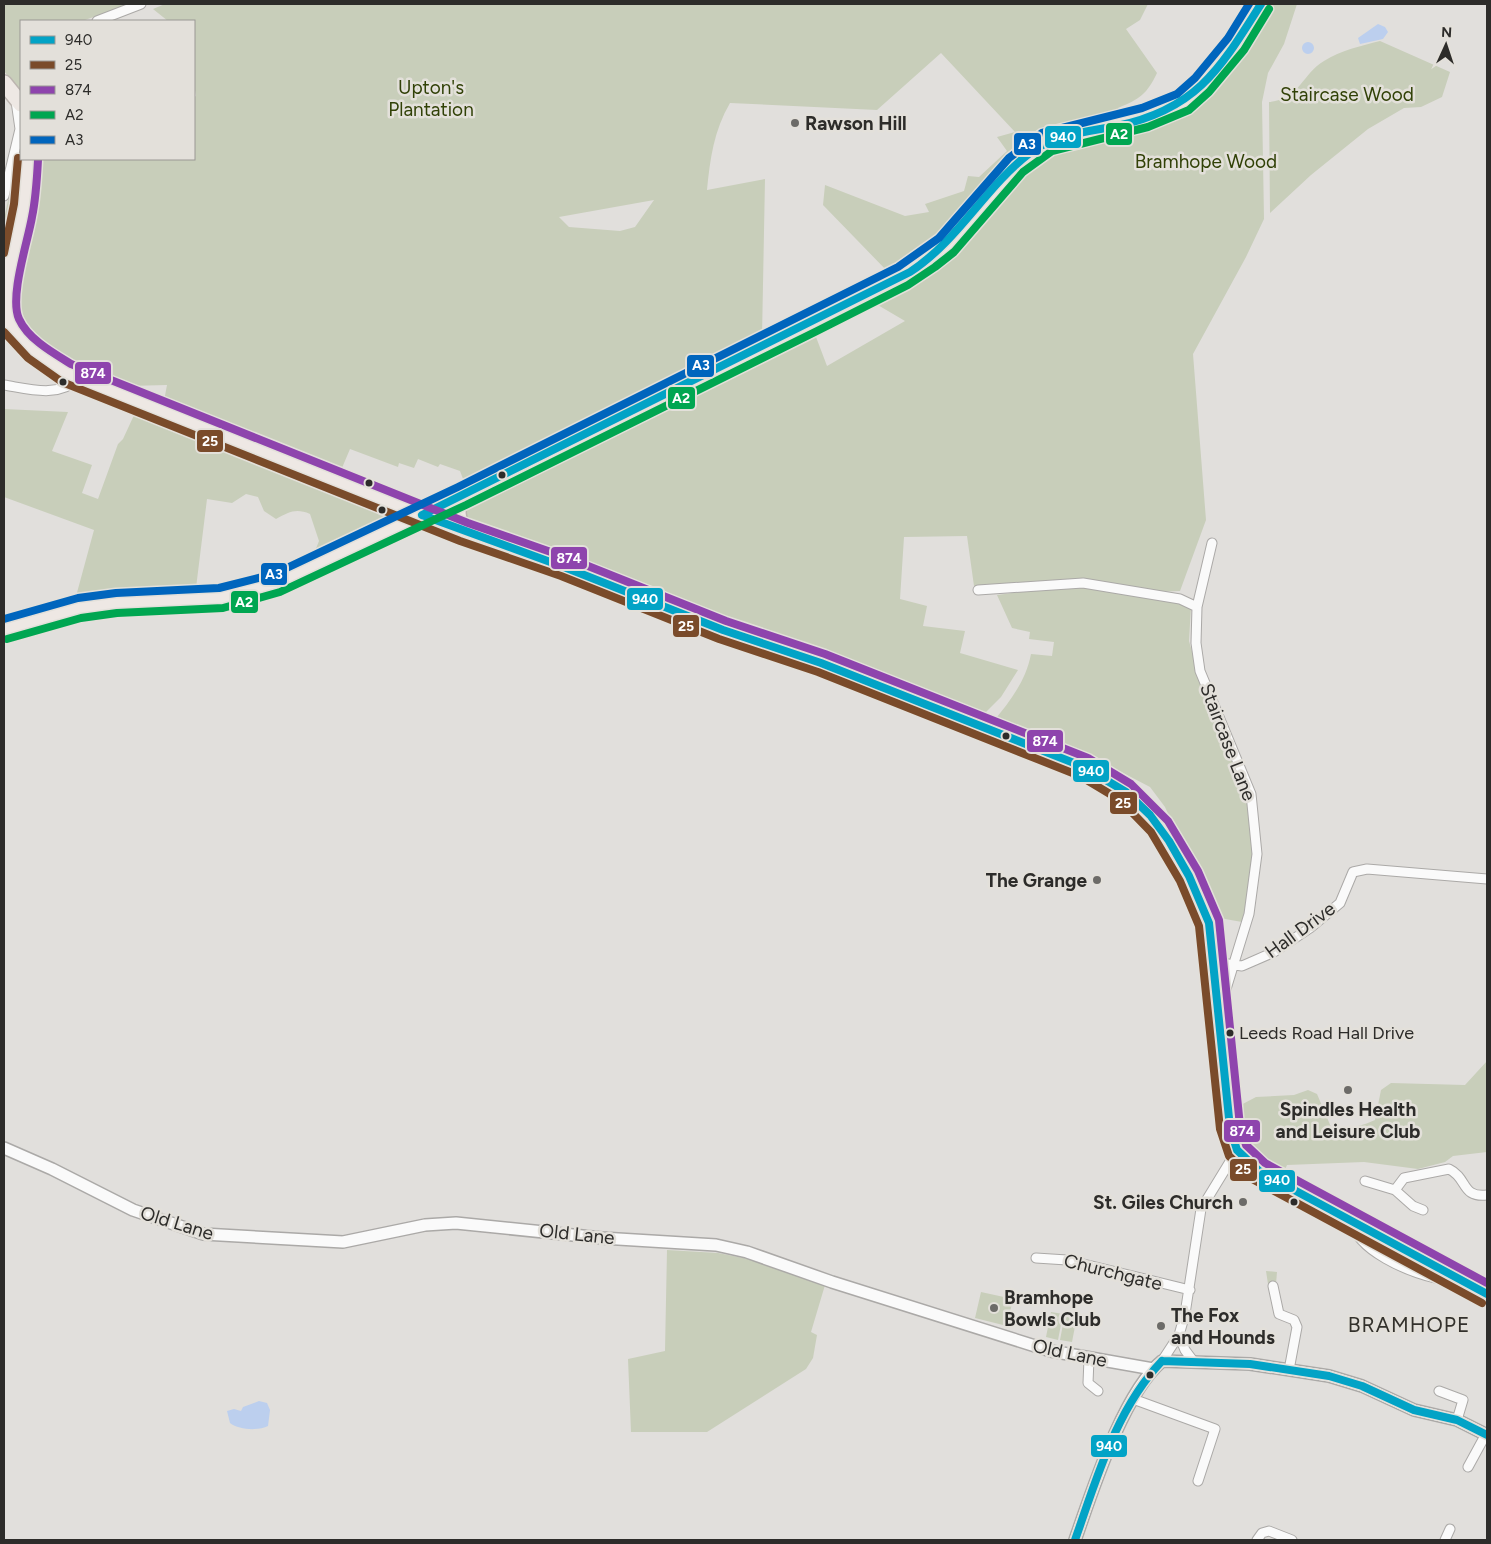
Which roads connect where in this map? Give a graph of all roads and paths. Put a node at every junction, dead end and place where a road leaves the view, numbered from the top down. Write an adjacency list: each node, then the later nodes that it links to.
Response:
1 (141, 4): 3 (street)
2 (1261, 4): 10 (highway)
3 (99, 20)
4 (4, 83): 5 (highway)
5 (18, 100): 7 (street)
6 (28, 160): 8 (highway)
7 (4, 196)
8 (78, 378): 9 (street); 11 (highway)
9 (4, 385)
10 (462, 496): 11 (highway); 12 (highway)
11 (422, 514): 12 (highway); 16 (highway)
12 (464, 532): 18 (highway)
13 (1212, 542): 15 (street, Staircase Lane)
14 (978, 590): 15 (street)
15 (1197, 607): 19 (street, Staircase Lane)
16 (4, 629)
17 (1487, 879): 19 (street, Hall Drive)
18 (1214, 962): 19 (street, Hall Drive); 20 (highway)
19 (1234, 966): 20 (street, Staircase Lane)
20 (1218, 1003): 22 (highway)
21 (4, 1148): 32 (street, Old Lane)
22 (1237, 1150): 29 (street); 30 (highway)
23 (1365, 1181): 24 (street)
24 (1395, 1190): 25 (street); 26 (street)
25 (1487, 1195)
26 (1423, 1210)
27 (1036, 1258): 29 (street, Churchgate)
28 (1273, 1286): 35 (street)
29 (1190, 1290): 31 (street)
30 (1487, 1294)
31 (1179, 1335): 33 (street); 34 (street)
32 (1089, 1359): 34 (street, Old Lane); 36 (street)
33 (1194, 1362): 34 (street, Old Lane); 35 (street, Old Lane)
34 (1158, 1365): 38 (street)
35 (1288, 1370): 39 (street, Old Lane)
36 (1098, 1391)
37 (1439, 1391): 39 (street)
38 (1133, 1399): 42 (street); 44 (street)
39 (1457, 1420): 40 (street, Old Lane)
40 (1487, 1435): 41 (street)
41 (1468, 1467)
42 (1198, 1481)
43 (1450, 1529): 47 (street)
44 (1075, 1540)
45 (1257, 1540): 46 (street)
46 (1292, 1540)
47 (1445, 1540)

